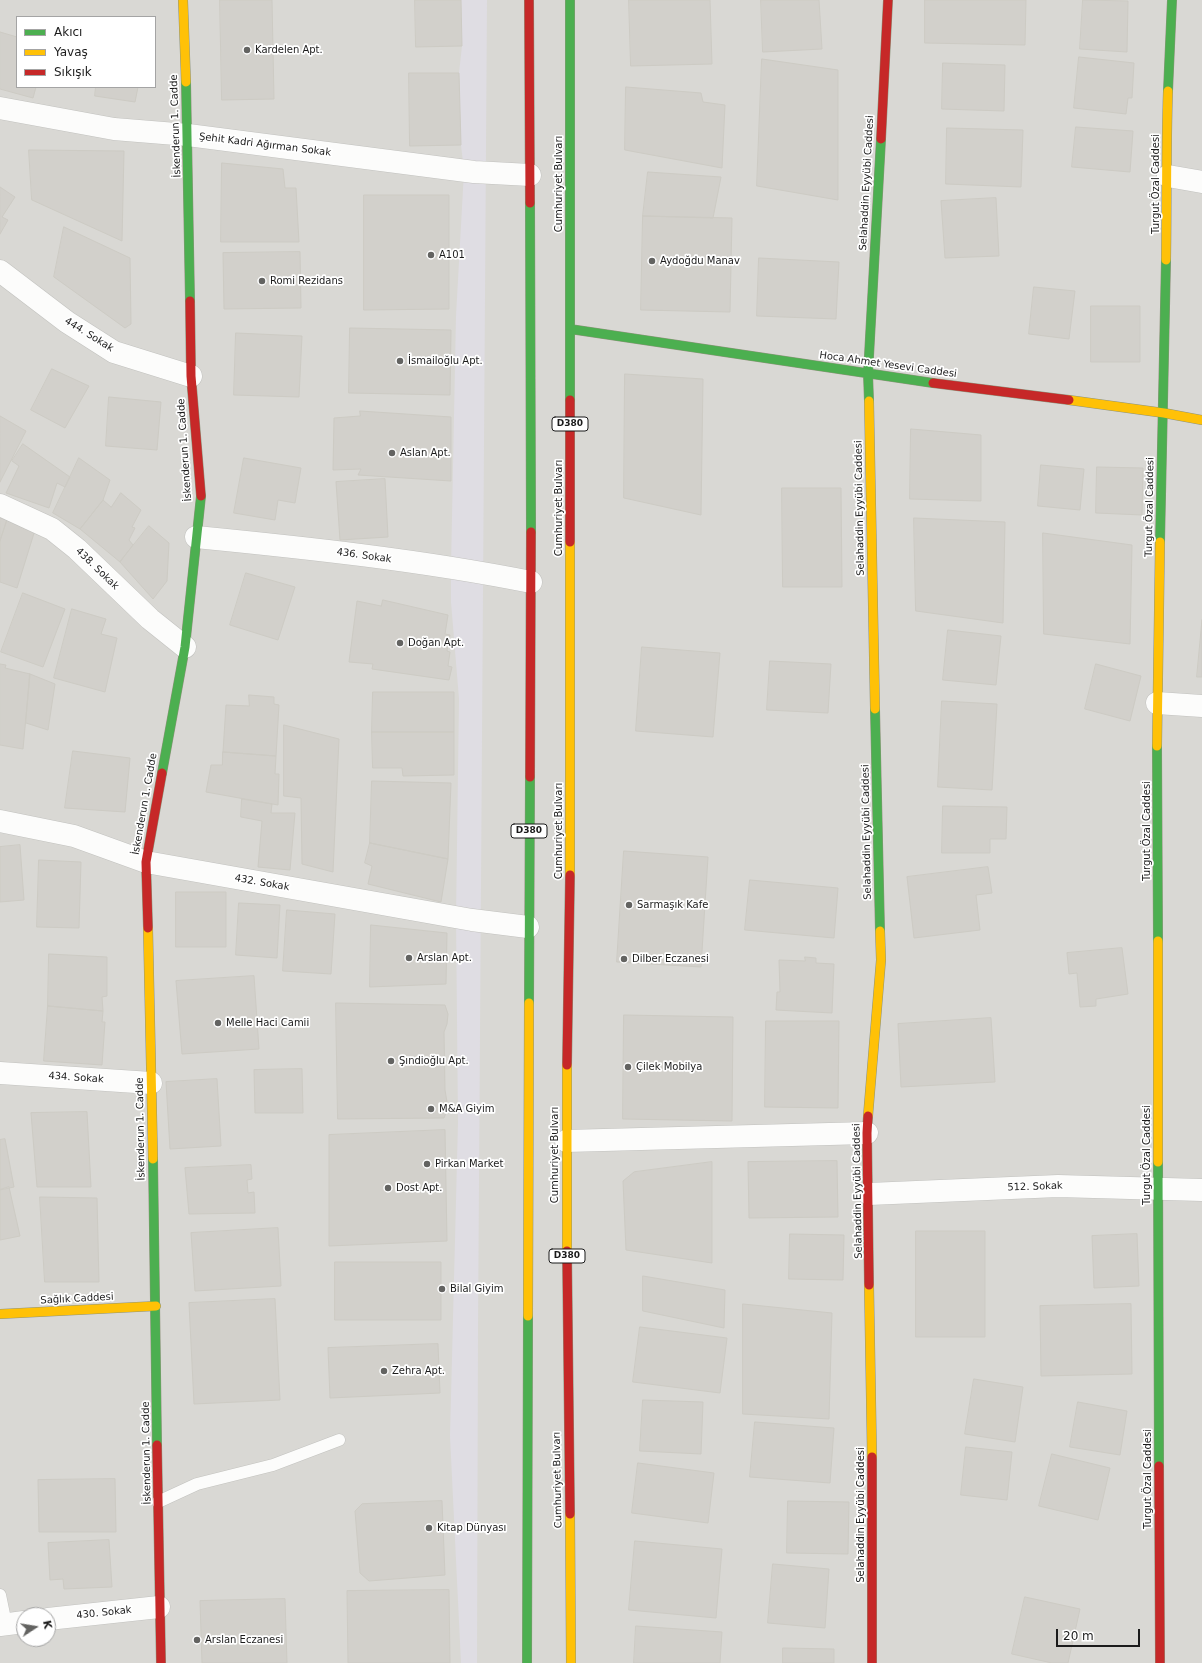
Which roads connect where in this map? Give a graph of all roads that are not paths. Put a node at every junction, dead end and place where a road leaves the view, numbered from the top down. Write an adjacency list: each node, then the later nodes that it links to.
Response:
1 (183, 0): 7 (street, İskenderun 1. Cadde)
2 (529, 0): 8 (street, D380)
3 (570, 0): 12 (street, Cumhuriyet Bulvarı / D380)
4 (888, 0): 13 (street, Selahaddin Eyyübi Caddesi)
5 (1172, 0): 9 (street, Turgut Özal Caddesi)
6 (0, 108): 7 (street, Şehit Kadri Ağırman Sokak)
7 (188, 134): 8 (street, Şehit Kadri Ağırman Sokak); 14 (street, İskenderun 1. Cadde)
8 (530, 175): 19 (street, D380)
9 (1168, 176): 10 (street); 15 (street, Turgut Özal Caddesi)
10 (1202, 182)
11 (0, 271): 14 (street, 444. Sokak)
12 (570, 329): 13 (street, Hoca Ahmet Yesevi Caddesi); 29 (street, Cumhuriyet Bulvarı / D380)
13 (868, 374): 15 (street, Hoca Ahmet Yesevi Caddesi); 28 (street, Selahaddin Eyyübi Caddesi)
14 (191, 376): 18 (street, İskenderun 1. Cadde)
15 (1164, 412): 16 (street, Hoca Ahmet Yesevi Caddesi); 21 (street, Turgut Özal Caddesi)
16 (1202, 420)
17 (0, 505): 20 (street, 438. Sokak)
18 (196, 537): 19 (street, 436. Sokak); 20 (street, İskenderun 1. Cadde)
19 (531, 582): 25 (street, D380)
20 (185, 647): 24 (street, İskenderun 1. Cadde)
21 (1157, 703): 22 (street); 30 (street, Turgut Özal Caddesi)
22 (1202, 706)
23 (0, 821): 24 (street, 432. Sokak)
24 (146, 862): 25 (street, 432. Sokak); 27 (street, İskenderun 1. Cadde)
25 (528, 927): 42 (street, D380)
26 (0, 1074): 27 (street, 434. Sokak)
27 (151, 1083): 33 (street, İskenderun 1. Cadde)
28 (867, 1134): 29 (street); 32 (street, Selahaddin Eyyübi Caddesi)
29 (566, 1141): 43 (street, Cumhuriyet Bulvarı / D380)
30 (1158, 1189): 31 (street, 512. Sokak); 32 (street, 512. Sokak); 45 (street, Turgut Özal Caddesi)
31 (1202, 1190)
32 (869, 1194): 44 (street, Selahaddin Eyyübi Caddesi)
33 (156, 1306): 34 (street, Sağlık Caddesi); 36 (street, İskenderun 1. Cadde)
34 (0, 1314)
35 (339, 1440): 36 (lane)
36 (158, 1502): 38 (street, İskenderun 1. Cadde)
37 (0, 1595): 40 (lane)
38 (159, 1607): 39 (street, 430. Sokak); 41 (street, İskenderun 1. Cadde)
39 (56, 1618)
40 (10, 1624)
41 (162, 1663)
42 (527, 1663)
43 (570, 1663)
44 (872, 1663)
45 (1160, 1663)

